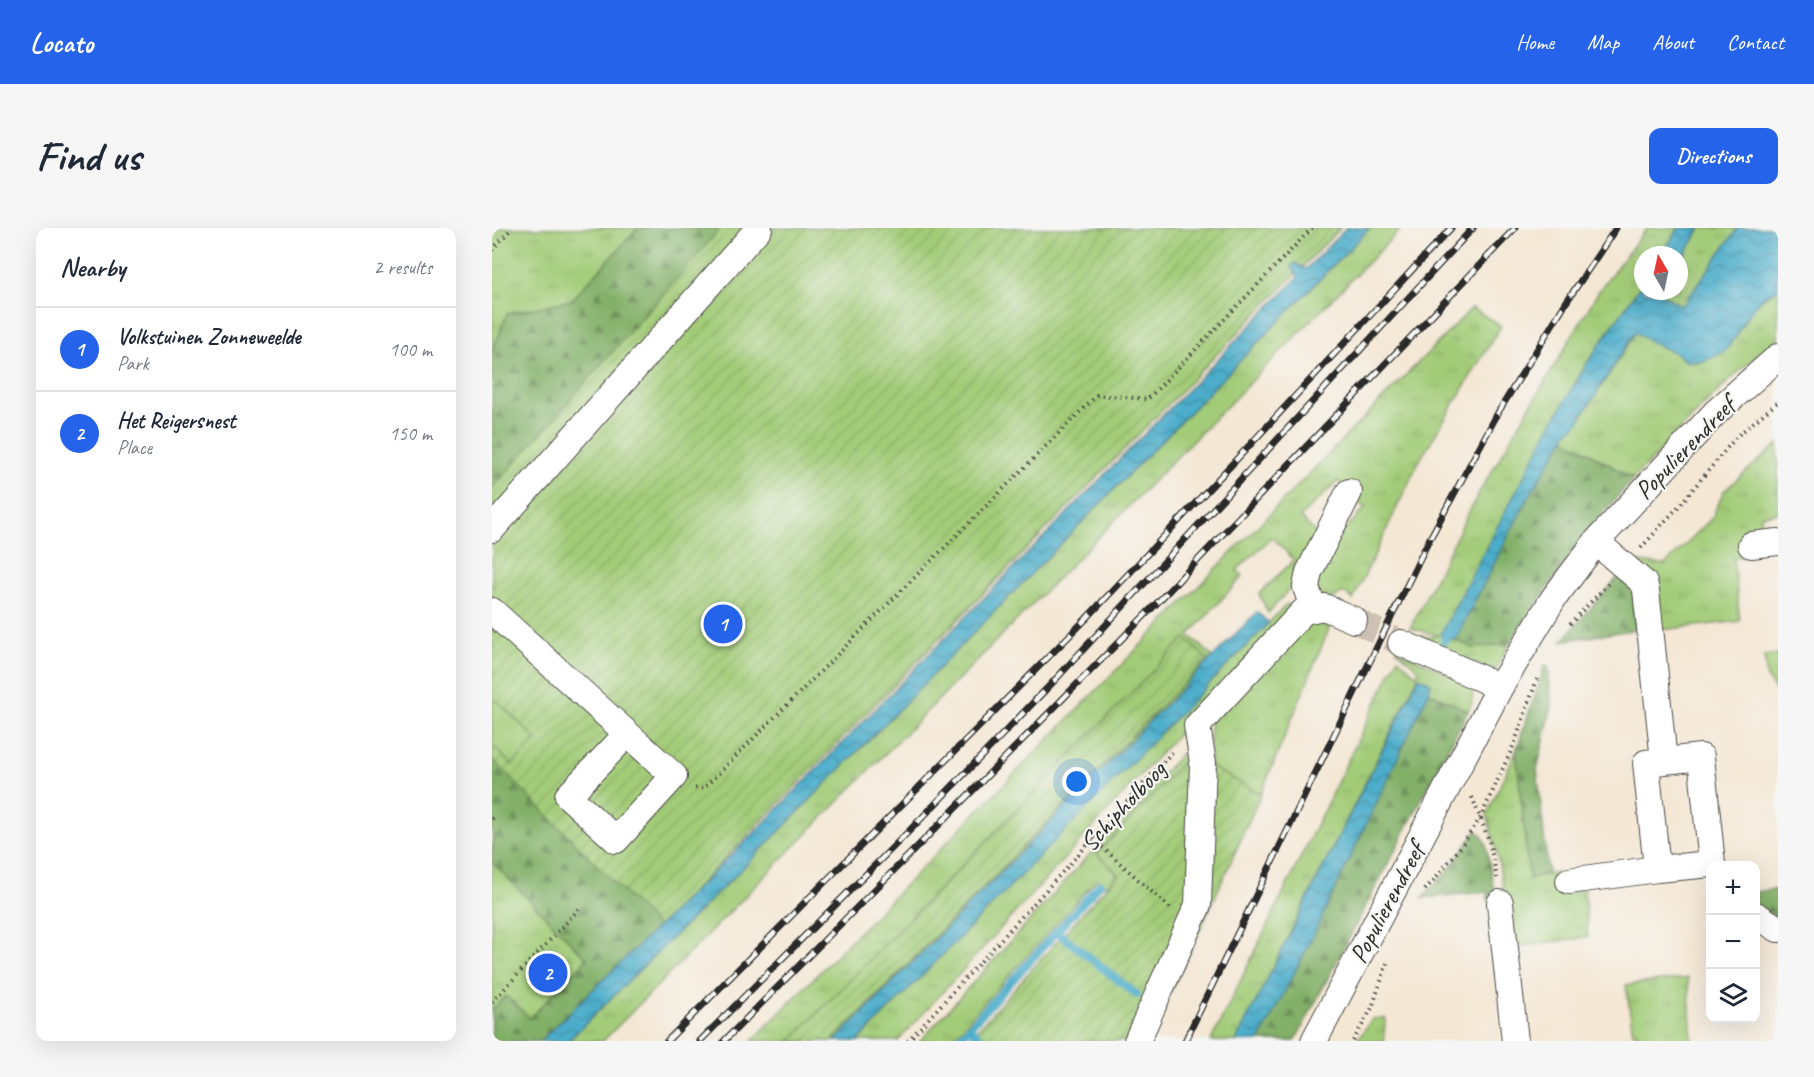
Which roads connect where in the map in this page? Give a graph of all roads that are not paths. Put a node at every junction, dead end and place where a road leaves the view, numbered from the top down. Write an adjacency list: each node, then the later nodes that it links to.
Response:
1 (759, 228): 4 (street)
2 (1778, 357): 5 (street, Populierendreef)
3 (1349, 492): 8 (street)
4 (492, 529)
5 (1596, 542): 12 (street, Populierendreef); 14 (street)
6 (1778, 542): 7 (street)
7 (1751, 545)
8 (1313, 608): 10 (street); 22 (street)
9 (492, 611): 13 (street)
10 (1354, 620)
11 (1401, 643): 12 (street)
12 (1500, 687): 23 (street, Populierendreef)
13 (627, 734): 13 (street)
14 (1664, 761): 15 (street); 17 (street)
15 (1713, 861)
16 (1706, 866): 17 (street)
17 (1657, 869): 18 (street)
18 (1569, 881)
19 (1500, 903): 24 (street)
20 (1760, 918): 21 (street)
21 (1778, 928)
22 (1137, 1041)
23 (1314, 1041)
24 (1515, 1041)

